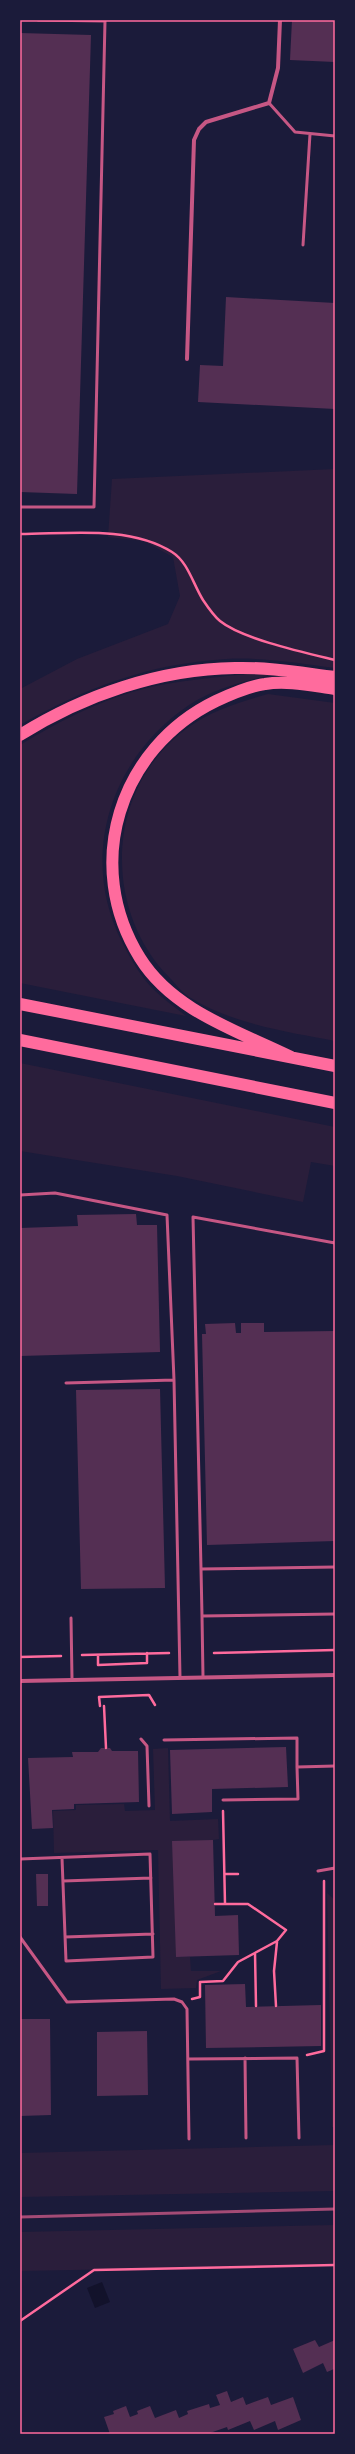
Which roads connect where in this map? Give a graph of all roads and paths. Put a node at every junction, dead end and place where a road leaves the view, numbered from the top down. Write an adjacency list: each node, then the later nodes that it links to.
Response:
1 (38, 20): 8 (lane)
2 (280, 20): 3 (street)
3 (269, 103): 4 (lane); 7 (street)
4 (310, 134): 5 (lane); 6 (lane)
5 (335, 136)
6 (303, 245)
7 (187, 359)
8 (20, 507)
9 (20, 534): 10 (path)
10 (335, 660)
11 (335, 677): 13 (highway)
12 (335, 689): 16 (highway)
13 (20, 735)
14 (20, 1004): 16 (highway)
15 (20, 1040): 18 (highway)
16 (291, 1057): 17 (highway)
17 (335, 1066)
18 (335, 1103)
19 (20, 1195): 21 (lane)
20 (335, 1243): 24 (lane)
21 (174, 1380): 22 (lane); 31 (lane)
22 (66, 1383)
23 (335, 1567): 24 (lane)
24 (200, 1569): 26 (lane)
25 (335, 1614): 26 (lane)
26 (202, 1616): 32 (lane)
27 (71, 1618): 33 (lane)
28 (147, 1653): 29 (path)
29 (98, 1655)
30 (335, 1676): 32 (street)
31 (180, 1677): 32 (street); 33 (street)
32 (203, 1677)
33 (72, 1679): 34 (street)
34 (20, 1680)
35 (154, 1705): 36 (path)
36 (100, 1706)
37 (104, 1706): 40 (path)
38 (141, 1739): 44 (lane)
39 (164, 1740): 42 (lane)
40 (106, 1748)
41 (335, 1766): 42 (lane)
42 (297, 1767): 43 (lane)
43 (223, 1800): 50 (path)
44 (149, 1806)
45 (62, 1858): 46 (lane); 52 (lane); 53 (lane)
46 (20, 1859)
47 (335, 1868): 48 (lane)
48 (324, 1870): 49 (lane); 65 (path)
49 (318, 1871)
50 (224, 1874): 51 (path); 55 (path)
51 (238, 1874)
52 (151, 1878): 53 (lane); 56 (lane)
53 (63, 1881): 58 (lane)
54 (215, 1904): 55 (path)
55 (225, 1904): 59 (path)
56 (153, 1934): 58 (lane); 58 (lane)
57 (20, 1937): 61 (lane)
58 (65, 1937)
59 (277, 1941): 60 (path); 63 (path)
60 (255, 1953): 61 (path); 62 (path)
61 (182, 2002): 66 (lane)
62 (256, 2006)
63 (276, 2006)
64 (245, 2058): 65 (lane); 66 (lane); 68 (lane)
65 (297, 2058): 69 (lane)
66 (188, 2059): 67 (lane)
67 (189, 2138)
68 (246, 2138)
69 (298, 2138)
70 (335, 2265): 71 (path)
71 (20, 2321)

